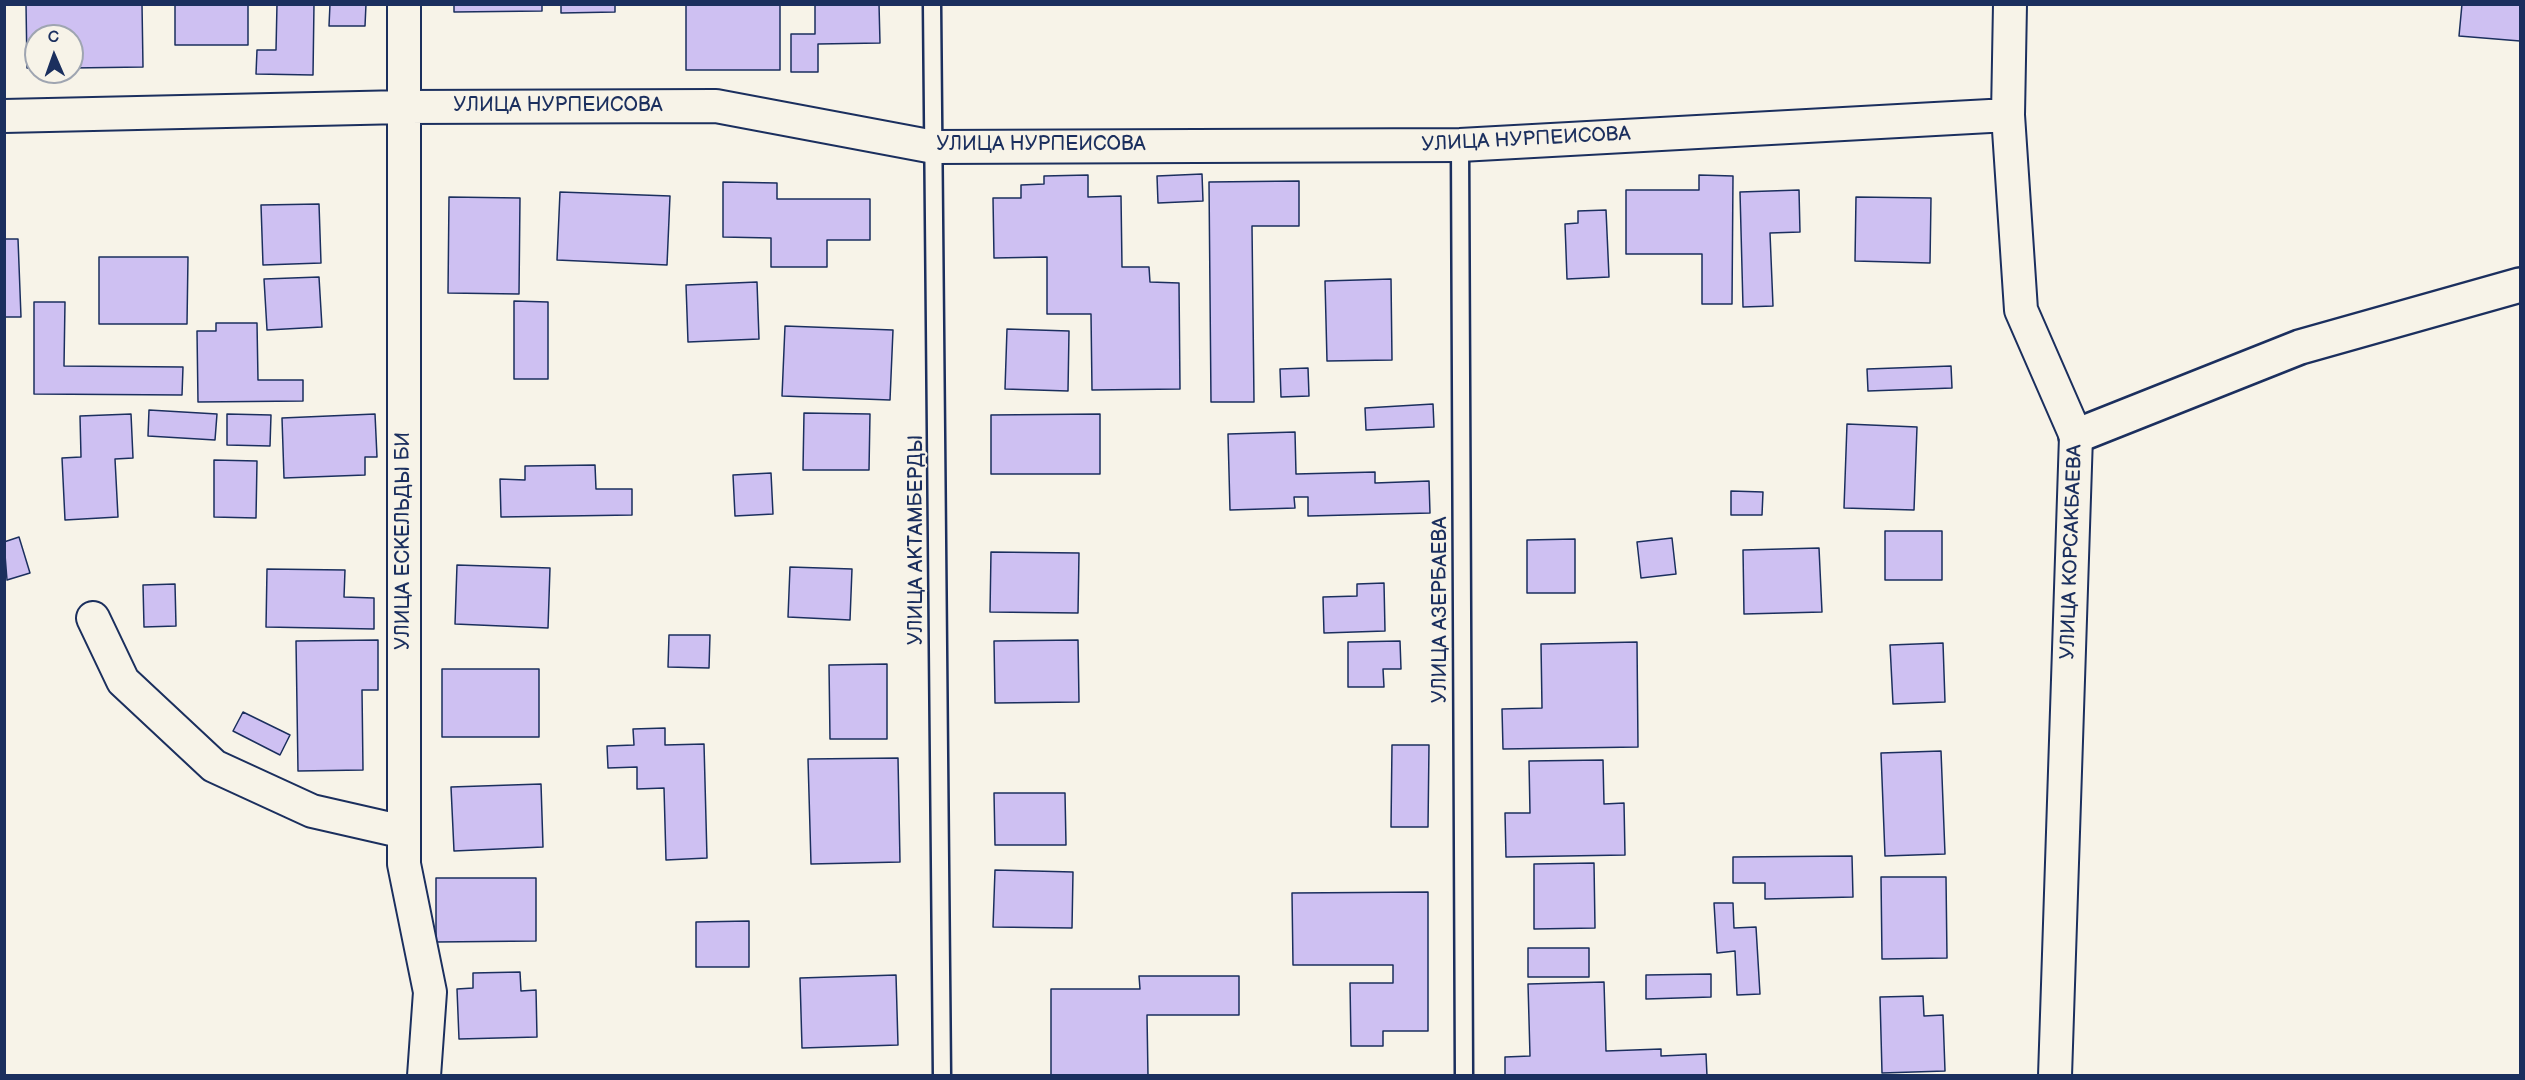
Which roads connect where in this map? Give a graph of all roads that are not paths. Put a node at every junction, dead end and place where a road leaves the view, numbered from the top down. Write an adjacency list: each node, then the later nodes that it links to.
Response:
1 (404, 4): 4 (street, УЛИЦА ЕСКЕЛЬДЫ БИ)
2 (932, 4): 8 (lane, УЛИЦА АКТАМБЕРДЫ)
3 (2010, 4): 5 (street, УЛИЦА КОРСАКБАЕВА)
4 (404, 107): 6 (street, УЛИЦА НУРПЕИСОВА); 8 (street, УЛИЦА НУРПЕИСОВА); 12 (street, УЛИЦА ЕСКЕЛЬДЫ БИ)
5 (2008, 115): 7 (street, УЛИЦА НУРПЕИСОВА); 10 (street, УЛИЦА КОРСАКБАЕВА)
6 (4, 116)
7 (1460, 145): 8 (street, УЛИЦА НУРПЕИСОВА); 15 (lane, УЛИЦА АЗЕРБАЕВА)
8 (934, 147): 14 (lane, УЛИЦА АКТАМБЕРДЫ)
9 (2520, 285): 10 (street)
10 (2076, 436): 16 (street, УЛИЦА КОРСАКБАЕВА)
11 (93, 618): 12 (street)
12 (404, 832): 13 (street, УЛИЦА ЕСКЕЛЬДЫ БИ)
13 (424, 1076)
14 (942, 1076)
15 (1464, 1076)
16 (2055, 1076)

